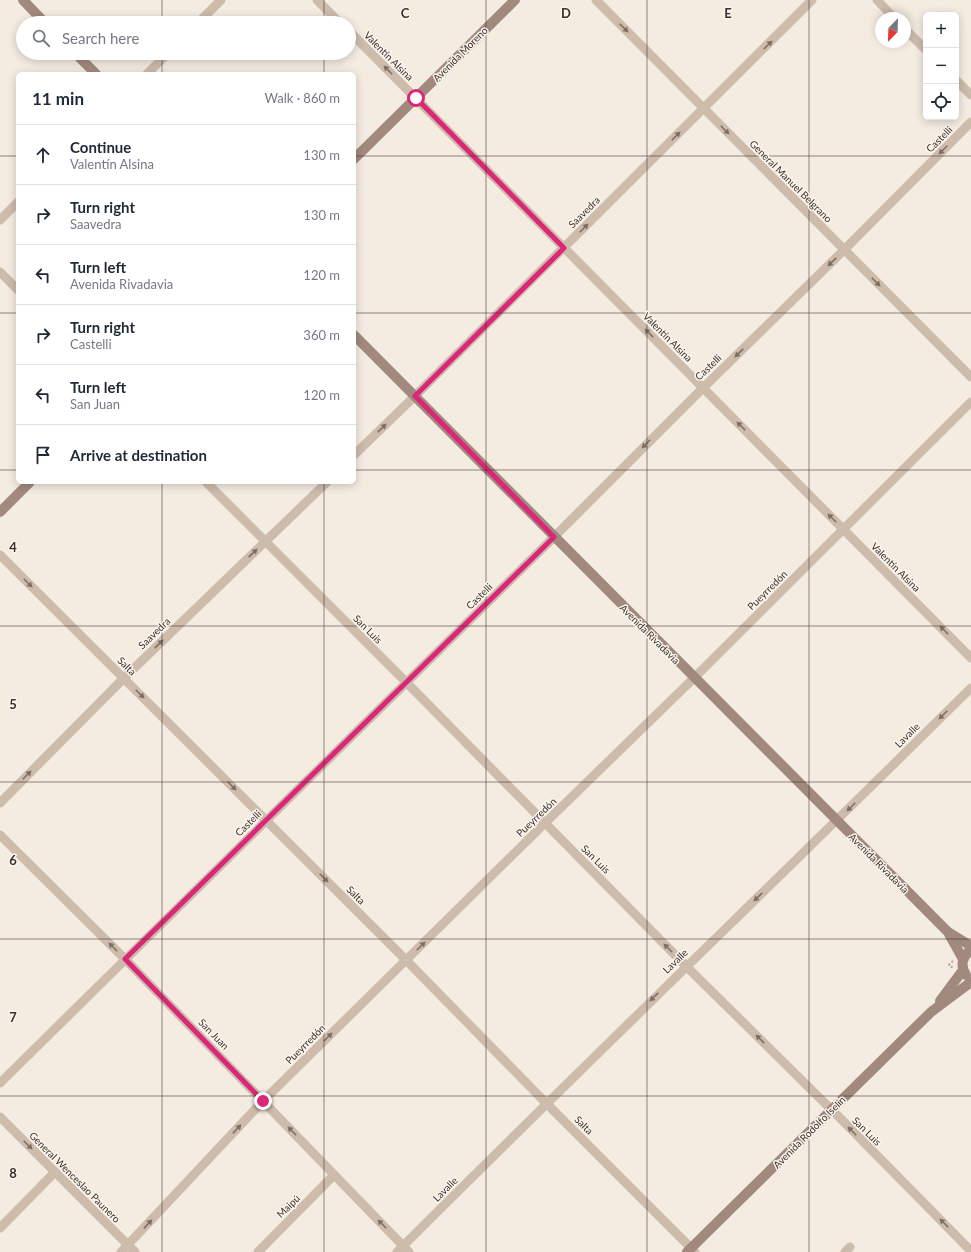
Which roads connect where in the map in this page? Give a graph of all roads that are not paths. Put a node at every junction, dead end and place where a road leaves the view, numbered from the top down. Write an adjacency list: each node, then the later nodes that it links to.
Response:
1 (23, 0): 9 (main road)
2 (221, 0): 10 (street)
3 (317, 0): 11 (street)
4 (515, 0): 21 (main road, Avenida Moreno)
5 (596, 0): 22 (street, General Manuel Belgrano, one-way to 22)
6 (812, 0): 22 (street, Saavedra, one-way to 6)
7 (877, 0): 8 (street)
8 (888, 12)
9 (38, 16)
10 (205, 16)
11 (333, 16)
12 (911, 35): 14 (street)
13 (356, 39): 21 (street, Valentín Alsina, one-way to 13)
14 (924, 48)
15 (82, 60): 17 (main road)
16 (161, 60): 18 (street)
17 (94, 72)
18 (149, 72)
19 (959, 83): 20 (street)
20 (971, 95)
21 (416, 98): 24 (main road, Avenida Moreno); 27 (street, Valentín Alsina)
22 (704, 108): 27 (street, Saavedra, one-way to 22); 28 (street, General Manuel Belgrano, one-way to 28)
23 (971, 122): 28 (street, Castelli, one-way to 28)
24 (356, 157)
25 (16, 204): 26 (street)
26 (0, 220)
27 (564, 248): 33 (street, Valentín Alsina, one-way to 27); 34 (street, Saavedra)
28 (844, 250): 32 (street, General Manuel Belgrano, one-way to 32); 33 (street, Castelli, one-way to 33)
29 (0, 272): 30 (street)
30 (16, 288)
31 (356, 337): 34 (main road, Avenida Rivadavia)
32 (971, 377)
33 (703, 388): 41 (street, Valentín Alsina, one-way to 33); 42 (street, Castelli, one-way to 42)
34 (415, 396): 36 (street, Saavedra, one-way to 34); 42 (main road, Avenida Rivadavia)
35 (971, 402): 41 (street, Pueyrredón)
36 (356, 454)
37 (28, 484): 40 (main road)
38 (208, 484): 43 (street, San Luis)
39 (324, 484): 43 (street, Saavedra)
40 (0, 512)
41 (844, 529): 45 (street, Valentín Alsina, one-way to 41); 47 (street, Pueyrredón)
42 (554, 537): 47 (main road, Avenida Rivadavia); 48 (street, Castelli)
43 (265, 542): 46 (street, Saavedra, one-way to 43); 48 (street, San Luis)
44 (0, 555): 46 (street, Salta, one-way to 46)
45 (971, 658)
46 (124, 678): 50 (street, Saavedra, one-way to 46); 51 (street, Salta, one-way to 51)
47 (694, 678): 52 (main road, Avenida Rivadavia); 53 (street, Pueyrredón)
48 (406, 682): 51 (street, Castelli); 53 (street, San Luis)
49 (971, 688): 52 (street, Lavalle, one-way to 52)
50 (0, 803)
51 (266, 820): 58 (street, Castelli); 60 (street, Salta, one-way to 60)
52 (837, 821): 55 (main road, Avenida Rivadavia); 61 (street, Lavalle, one-way to 61)
53 (544, 824): 60 (street, Pueyrredón, one-way to 53); 61 (street, San Luis, one-way to 53)
54 (0, 835): 58 (street, San Juan, one-way to 54)
55 (948, 932): 56 (main road, Avenida Rivadavia); 59 (main road, Avenida Rivadavia)
56 (971, 946)
57 (971, 950): 59 (main road)
58 (125, 959): 66 (street, Castelli); 67 (street, San Juan)
59 (963, 959): 62 (main road)
60 (406, 960): 67 (street, Pueyrredón, one-way to 60); 68 (street, Salta)
61 (686, 966): 68 (street, Lavalle, one-way to 68); 69 (street, San Luis, one-way to 61)
62 (963, 970): 63 (main road); 65 (main road, Avenida Rodolfo Iselín)
63 (971, 979)
64 (971, 982): 65 (main road, Avenida Rodolfo Iselín)
65 (931, 1012): 69 (main road, Avenida Rodolfo Iselín)
66 (0, 1083)
67 (263, 1101): 72 (street, San Juan, one-way to 67); 74 (street, Pueyrredón, one-way to 67)
68 (546, 1103): 75 (street, Lavalle); 76 (street, Salta)
69 (831, 1110): 76 (main road, Avenida Rodolfo Iselín); 77 (street, San Luis, one-way to 69)
70 (0, 1117): 71 (street, General Wenceslao Paunero, one-way to 71)
71 (55, 1172): 73 (street); 74 (street, General Wenceslao Paunero)
72 (334, 1175): 75 (street, San Juan, one-way to 72); 80 (street, Maipú)
73 (0, 1228)
74 (128, 1245): 78 (street, Pueyrredón); 79 (street, General Wenceslao Paunero)
75 (403, 1250)
76 (691, 1251)
77 (971, 1251)
78 (121, 1252)
79 (135, 1252)
80 (258, 1252)

